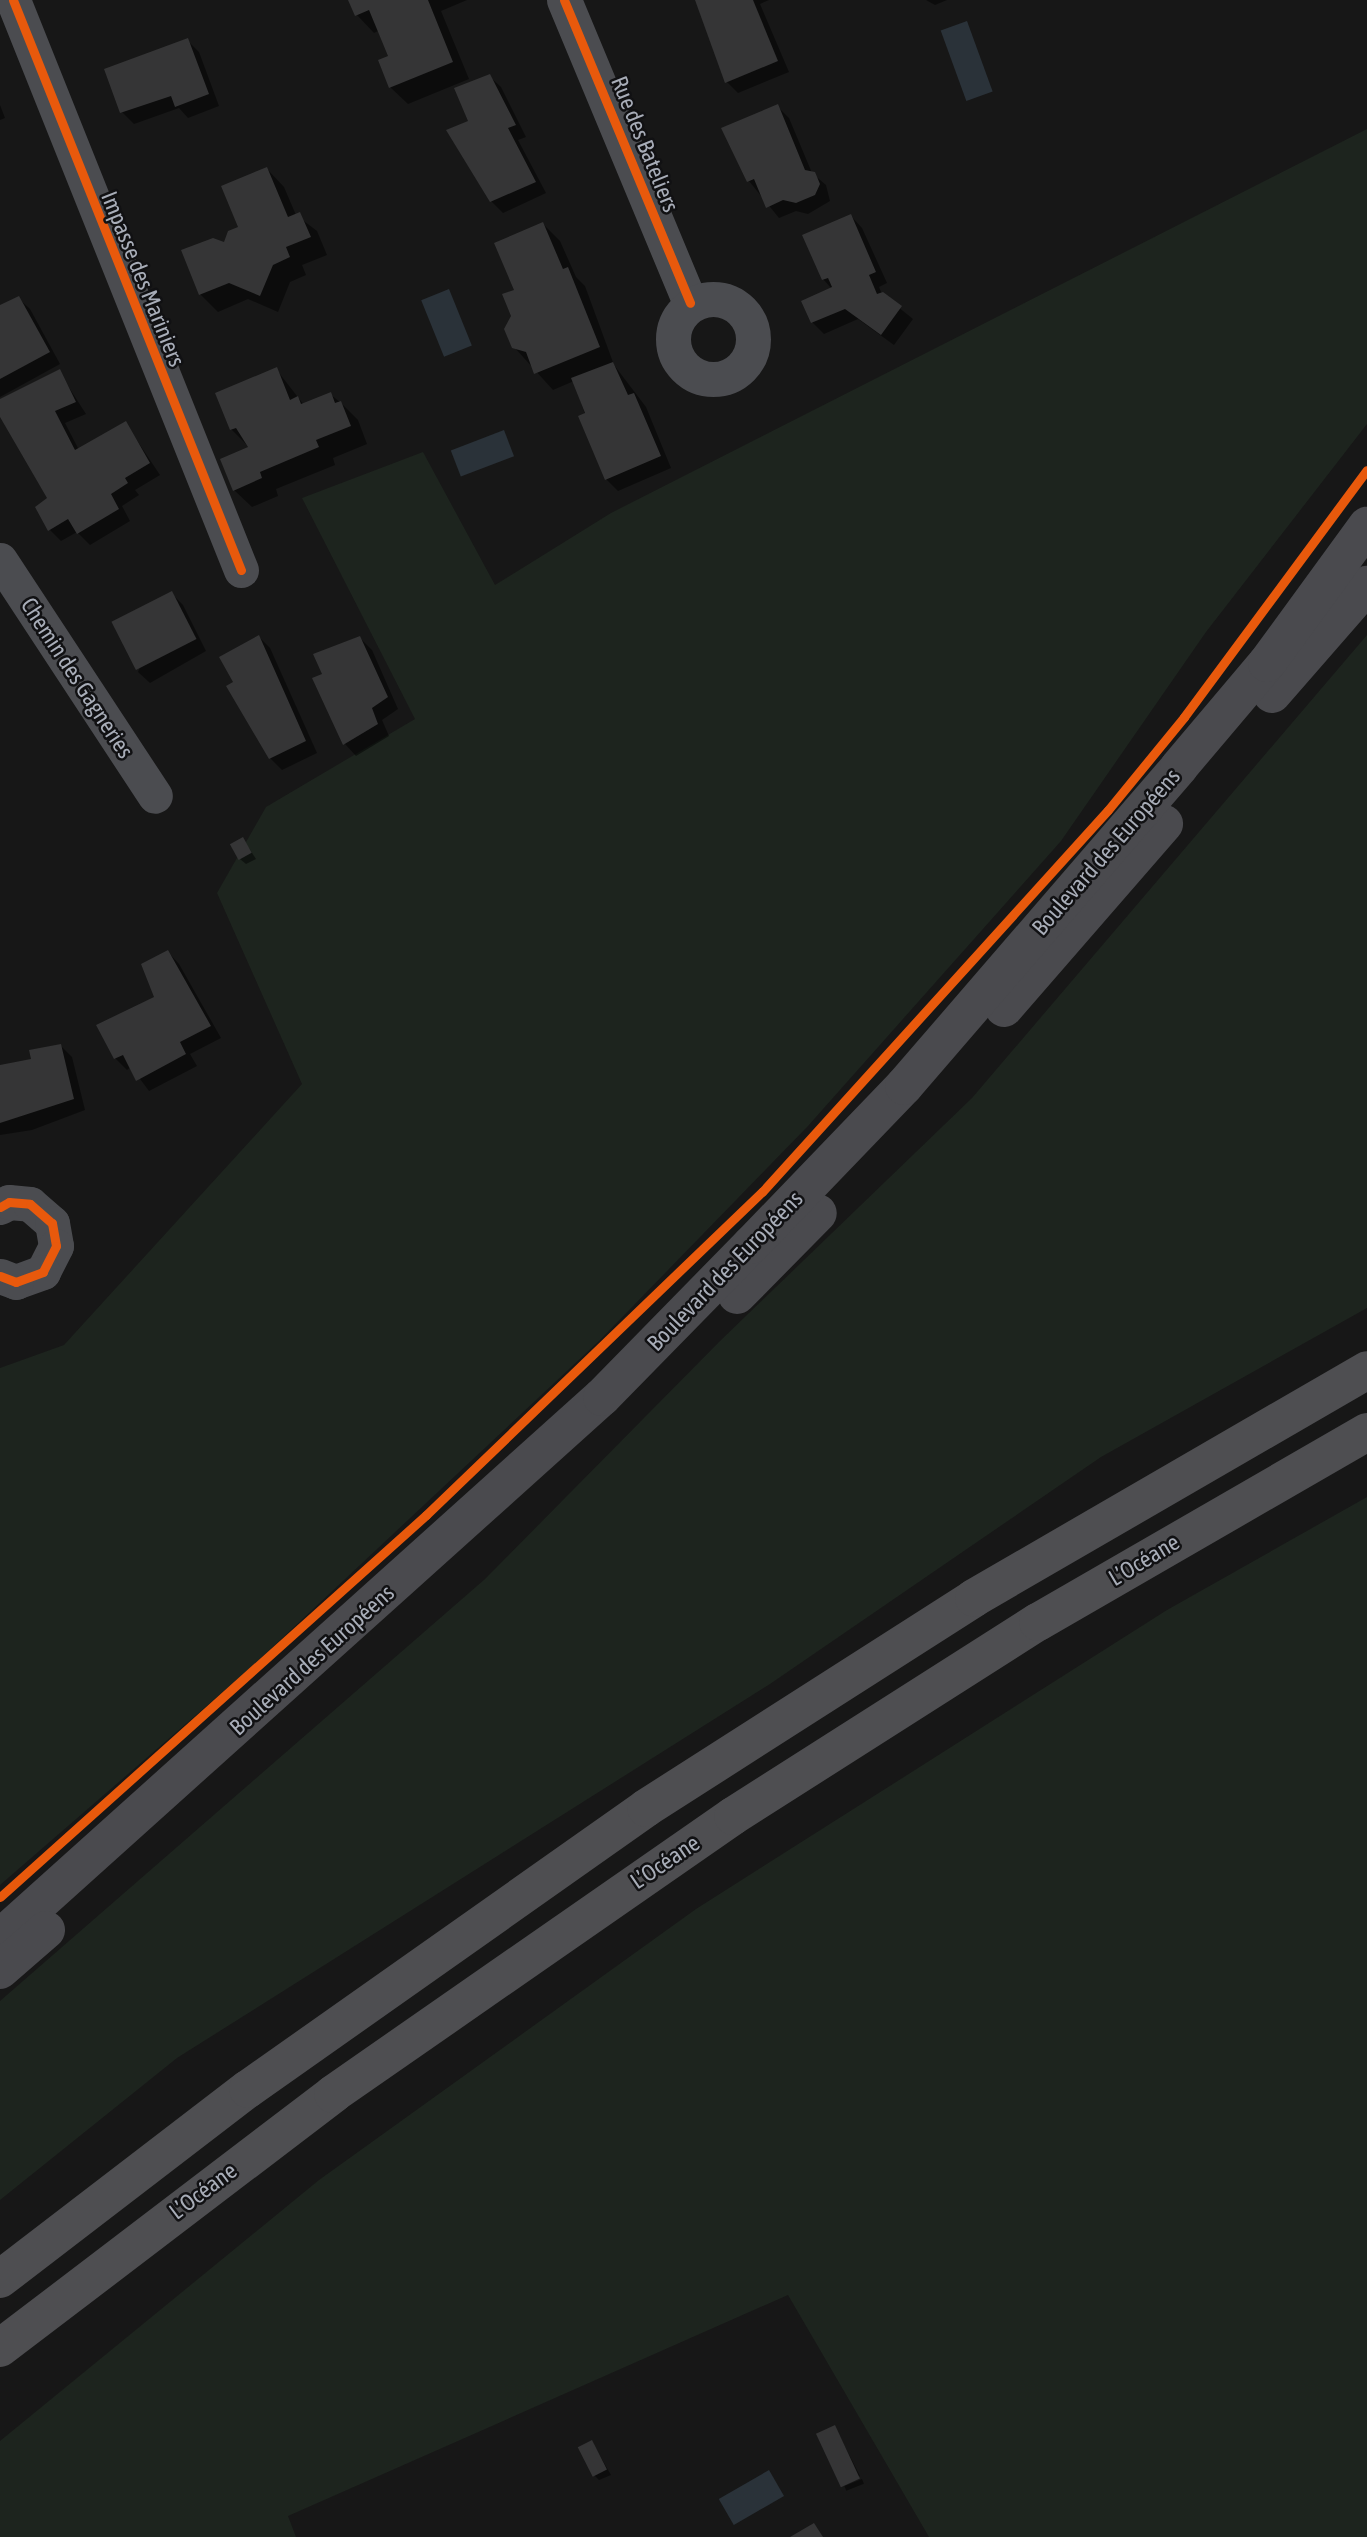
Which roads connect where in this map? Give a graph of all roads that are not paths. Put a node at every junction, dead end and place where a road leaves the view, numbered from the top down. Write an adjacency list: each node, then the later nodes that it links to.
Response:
1 (13, 0): 6 (street, Impasse des Mariniers)
2 (564, 0): 3 (street, Rue des Bateliers)
3 (690, 303)
4 (1367, 526): 13 (main road, Boulevard des Européens)
5 (0, 560): 8 (street, Chemin des Gagneries)
6 (241, 570)
7 (1367, 585): 14 (main road, Boulevard des Européens)
8 (155, 796)
9 (0, 1207): 10 (street)
10 (0, 1276)
11 (1367, 1370): 15 (highway)
12 (1367, 1432): 16 (highway, L’Océane)
13 (0, 1938)
14 (0, 1970)
15 (0, 2279)
16 (0, 2348)

